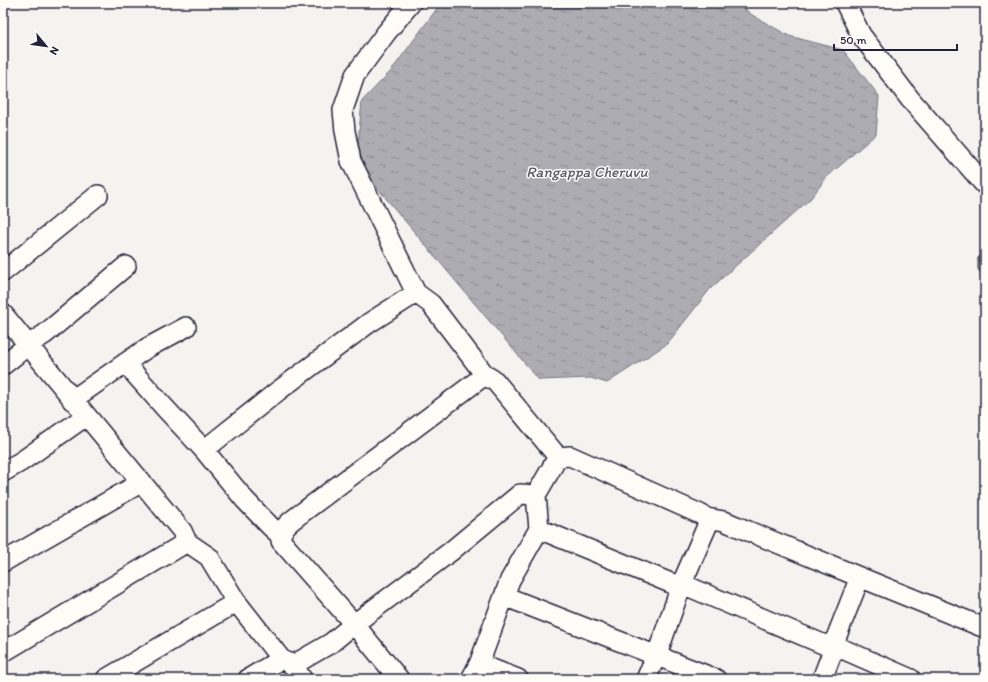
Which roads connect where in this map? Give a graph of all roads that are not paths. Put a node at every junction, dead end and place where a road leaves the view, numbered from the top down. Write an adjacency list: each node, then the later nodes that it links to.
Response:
1 (410, 3): 7 (street)
2 (845, 3): 3 (street)
3 (985, 185)
4 (98, 195): 6 (street)
5 (126, 266): 10 (street)
6 (3, 272)
7 (416, 293): 13 (street); 16 (street)
8 (3, 314): 10 (street)
9 (186, 327): 11 (street)
10 (29, 344): 12 (street); 14 (street)
11 (125, 363): 14 (street); 16 (street)
12 (3, 365)
13 (485, 375): 17 (street); 23 (street)
14 (72, 400): 15 (street)
15 (86, 416): 18 (street); 19 (street)
16 (204, 450): 23 (street)
17 (558, 457): 20 (street); 21 (street)
18 (3, 472)
19 (142, 482): 24 (street); 25 (street)
20 (536, 495): 22 (street); 30 (street)
21 (707, 518): 26 (street); 27 (street)
22 (538, 529): 27 (street); 28 (street)
23 (280, 535): 30 (street)
24 (187, 542): 29 (street); 33 (street)
25 (3, 562)
26 (857, 576): 31 (street); 32 (street)
27 (680, 583): 32 (street); 34 (street)
28 (504, 596): 34 (street); 36 (street)
29 (235, 600): 35 (street); 37 (street)
30 (354, 624): 35 (street); 39 (street)
31 (985, 628)
32 (831, 644): 43 (street); 44 (street)
33 (5, 651)
34 (651, 654): 41 (street); 42 (street)
35 (292, 668): 38 (street)
36 (475, 671): 40 (street)
37 (106, 679)
38 (248, 679)
39 (399, 679)
40 (518, 679)
41 (646, 679)
42 (716, 679)
43 (822, 679)
44 (911, 679)

